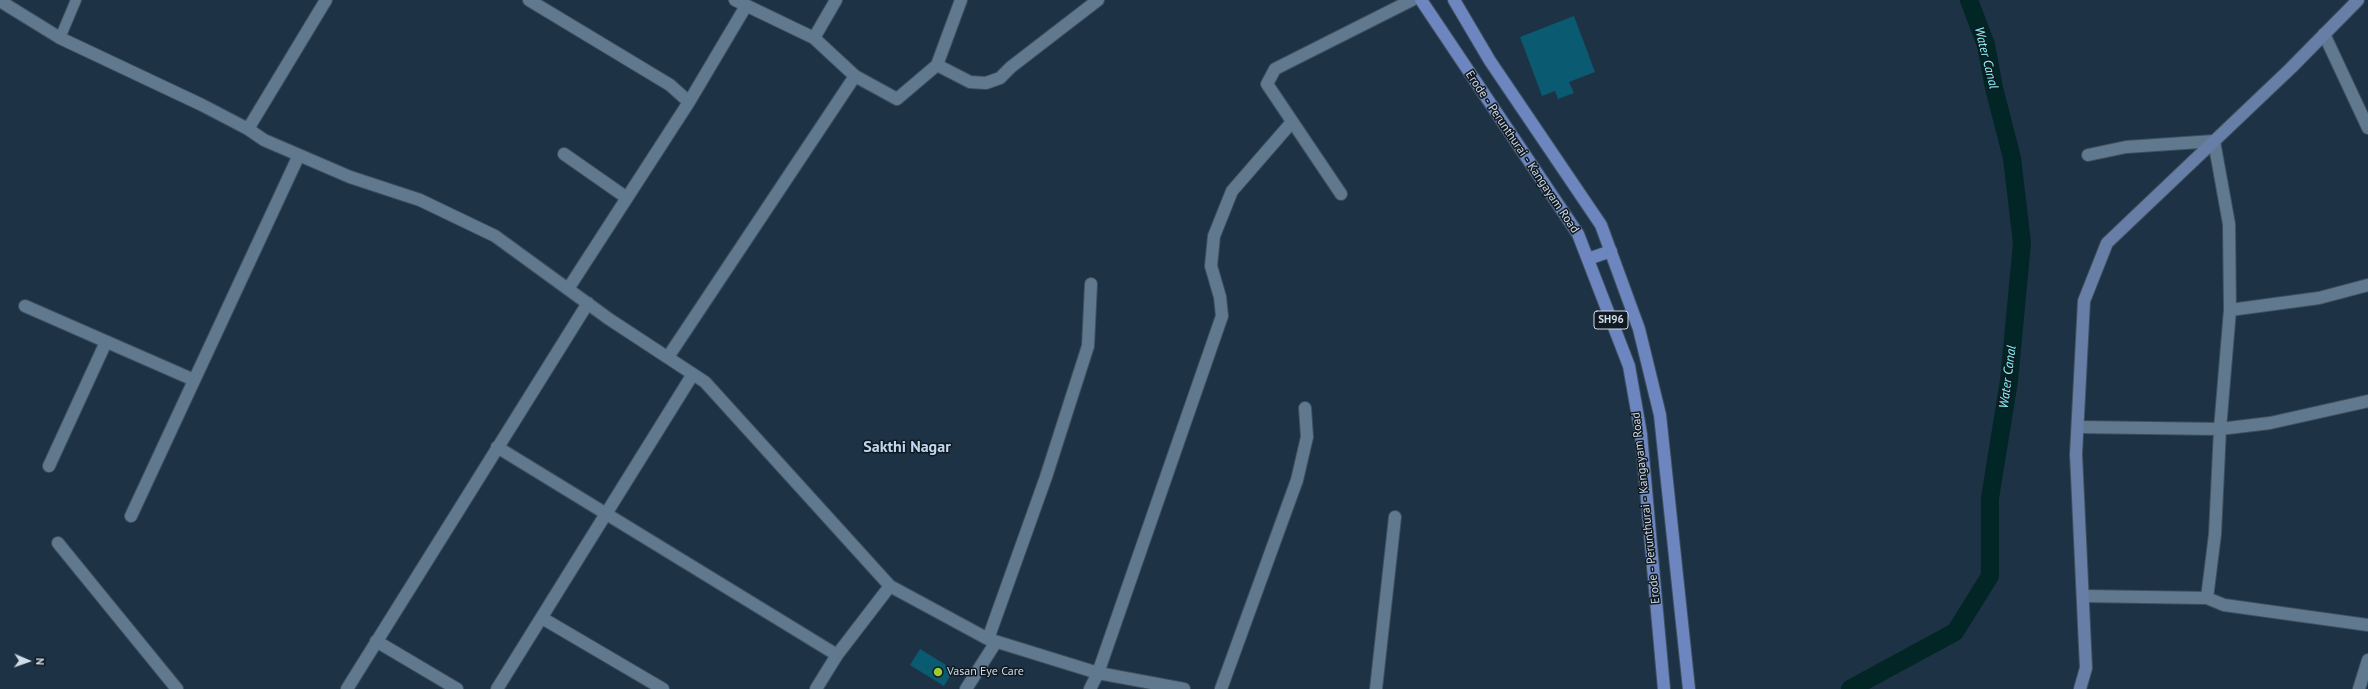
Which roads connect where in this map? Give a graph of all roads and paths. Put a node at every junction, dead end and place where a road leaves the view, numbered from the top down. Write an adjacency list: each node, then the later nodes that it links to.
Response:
1 (76, 0): 15 (lane)
2 (326, 0): 22 (street)
3 (529, 0): 19 (street)
4 (735, 0): 13 (street)
5 (836, 0): 16 (street)
6 (961, 0): 17 (street)
7 (1098, 0): 17 (street)
8 (1412, 0): 20 (street)
9 (1421, 0): 30 (main road, Erode - Perunthurai - Kangayam Road / SH96)
10 (1454, 0): 29 (main road, Erode - Perunthurai - Kangayam Road / SH96)
11 (2358, 0): 14 (street)
12 (0, 1): 15 (street)
13 (746, 6): 16 (street); 19 (street)
14 (2324, 34): 21 (street); 23 (street)
15 (60, 38): 22 (street)
16 (814, 38): 18 (street)
17 (937, 65): 18 (street)
18 (855, 76): 38 (street)
19 (689, 102): 28 (street)
20 (1292, 122): 27 (street); 60 (street)
21 (2368, 128)
22 (248, 129): 26 (street)
23 (2214, 141): 25 (street); 36 (street); 43 (street)
24 (564, 154): 28 (street)
25 (2088, 154)
26 (299, 155): 33 (street); 40 (street)
27 (1341, 194)
28 (627, 198): 33 (street)
29 (1611, 251): 30 (main road); 73 (main road, Erode - Perunthurai - Kangayam Road / SH96)
30 (1588, 259): 72 (main road, Erode - Perunthurai - Kangayam Road / SH96)
31 (1091, 284): 56 (street)
32 (2368, 285): 36 (street)
33 (568, 289): 34 (street)
34 (588, 303): 38 (street); 45 (street)
35 (25, 306): 37 (street)
36 (2230, 310): 44 (street)
37 (106, 342): 40 (street); 46 (street)
38 (668, 357): 39 (street)
39 (693, 374): 47 (street); 51 (street)
40 (194, 380): 48 (street)
41 (2368, 401): 44 (street)
42 (1305, 408): 70 (street)
43 (2078, 427): 44 (street); 52 (street)
44 (2220, 429): 53 (street)
45 (497, 447): 47 (street); 57 (street)
46 (49, 466)
47 (606, 513): 54 (street); 58 (street)
48 (131, 516)
49 (1395, 517): 71 (street)
50 (58, 543): 61 (street)
51 (890, 586): 56 (street); 58 (street)
52 (2083, 596): 53 (street); 74 (street)
53 (2207, 598): 55 (street)
54 (542, 618): 64 (street); 65 (street)
55 (2368, 625)
56 (992, 640): 60 (street); 67 (street)
57 (376, 641): 62 (street); 63 (street)
58 (837, 655): 66 (street)
59 (2368, 660): 75 (street)
60 (1098, 673): 68 (street); 69 (street)
61 (177, 689)
62 (347, 689)
63 (457, 689)
64 (497, 689)
65 (663, 689)
66 (816, 689)
67 (966, 689)
68 (1090, 689)
69 (1184, 689)
70 (1221, 689)
71 (1376, 689)
72 (1664, 689)
73 (1689, 689)
74 (2080, 689)
75 (2359, 689)

